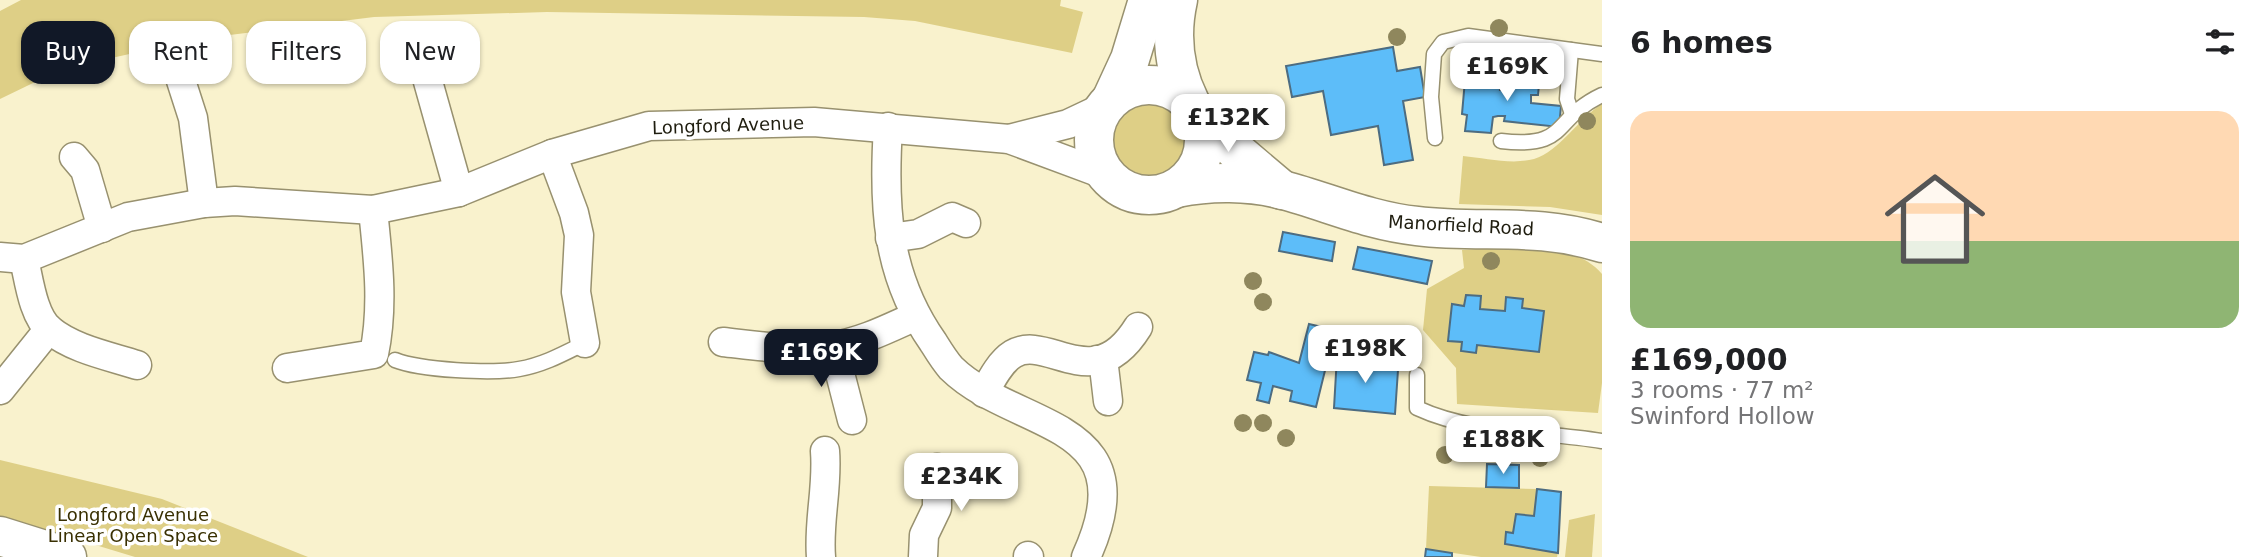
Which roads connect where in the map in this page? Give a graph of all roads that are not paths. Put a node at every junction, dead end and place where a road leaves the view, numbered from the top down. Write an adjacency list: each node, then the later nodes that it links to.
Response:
1 (1148, 0): 8 (main road)
2 (1178, 0): 9 (main road)
3 (1572, 50): 4 (lane); 10 (lane); 12 (lane)
4 (1602, 54)
5 (182, 84): 21 (street)
6 (429, 84): 20 (street)
7 (1602, 95): 10 (lane)
8 (1108, 103): 9 (main road); 13 (street, Longford Avenue); 17 (main road)
9 (1193, 107): 18 (main road); 19 (main road, Manorfield Road)
10 (1572, 114): 14 (lane)
11 (888, 127): 13 (street, Longford Avenue); 15 (street, Longford Avenue); 25 (street)
12 (1435, 138)
13 (1009, 139): 17 (street, Longford Avenue)
14 (1501, 141)
15 (552, 154): 20 (street, Longford Avenue); 32 (street)
16 (74, 158): 24 (street)
17 (1106, 175): 18 (main road)
18 (1177, 188): 19 (main road, Manorfield Road)
19 (1282, 190): 26 (main road, Manorfield Road)
20 (459, 192): 22 (street, Longford Avenue)
21 (204, 203): 22 (street, Longford Avenue); 24 (street, Longford Avenue)
22 (373, 210): 34 (street)
23 (966, 223): 25 (street)
24 (102, 228): 27 (street, Longford Avenue)
25 (890, 238): 28 (street)
26 (1602, 243)
27 (12, 258): 30 (street)
28 (916, 316): 33 (street); 40 (street)
29 (1138, 327): 35 (street)
30 (49, 329): 36 (street); 39 (street)
31 (723, 342): 33 (street)
32 (585, 344): 34 (lane)
33 (834, 346): 42 (street)
34 (384, 357): 37 (street)
35 (1097, 359): 40 (street); 41 (street)
36 (136, 365)
37 (287, 368)
38 (1417, 375): 43 (lane)
39 (0, 390)
40 (984, 393): 50 (street)
41 (1108, 401)
42 (852, 421)
43 (1602, 441)
44 (825, 451): 48 (street)
45 (937, 468): 49 (street)
46 (0, 536): 47 (main road)
47 (66, 557)
48 (821, 557)
49 (923, 557)
50 (1086, 557)

